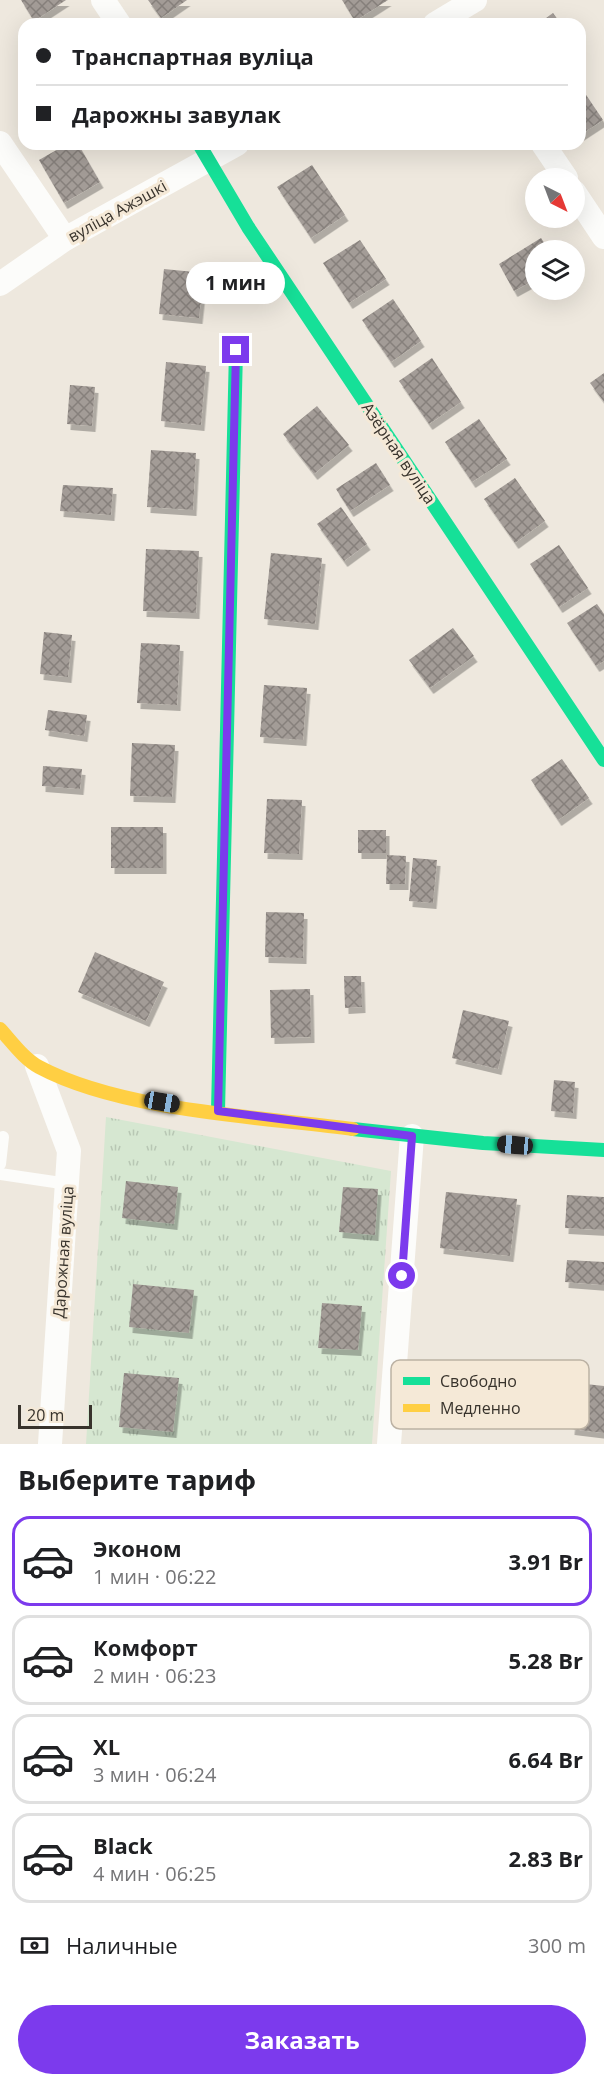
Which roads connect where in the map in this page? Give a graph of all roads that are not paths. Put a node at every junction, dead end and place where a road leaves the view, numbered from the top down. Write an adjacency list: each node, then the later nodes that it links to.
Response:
1 (103, 0): 3 (street)
2 (461, 9): 4 (street)
3 (115, 18)
4 (445, 18)
5 (0, 142): 11 (street)
6 (547, 150): 8 (street)
7 (205, 152): 11 (street, вуліца Ажэшкі); 14 (street, Азёрная вуліца)
8 (559, 168)
9 (585, 208): 10 (street)
10 (604, 237)
11 (65, 239): 12 (street, вуліца Ажэшкі)
12 (0, 284)
13 (236, 350): 17 (street)
14 (604, 760)
15 (0, 1029): 16 (street)
16 (37, 1066): 17 (street); 23 (street, Дарожная вуліца)
17 (218, 1111): 18 (street)
18 (412, 1136): 20 (street); 24 (street)
19 (3, 1137): 21 (lane)
20 (604, 1150)
21 (0, 1164)
22 (0, 1174): 23 (lane)
23 (68, 1184): 26 (street, Дарожная вуліца)
24 (395, 1360)
25 (391, 1417): 27 (street)
26 (50, 1444)
27 (389, 1444)

